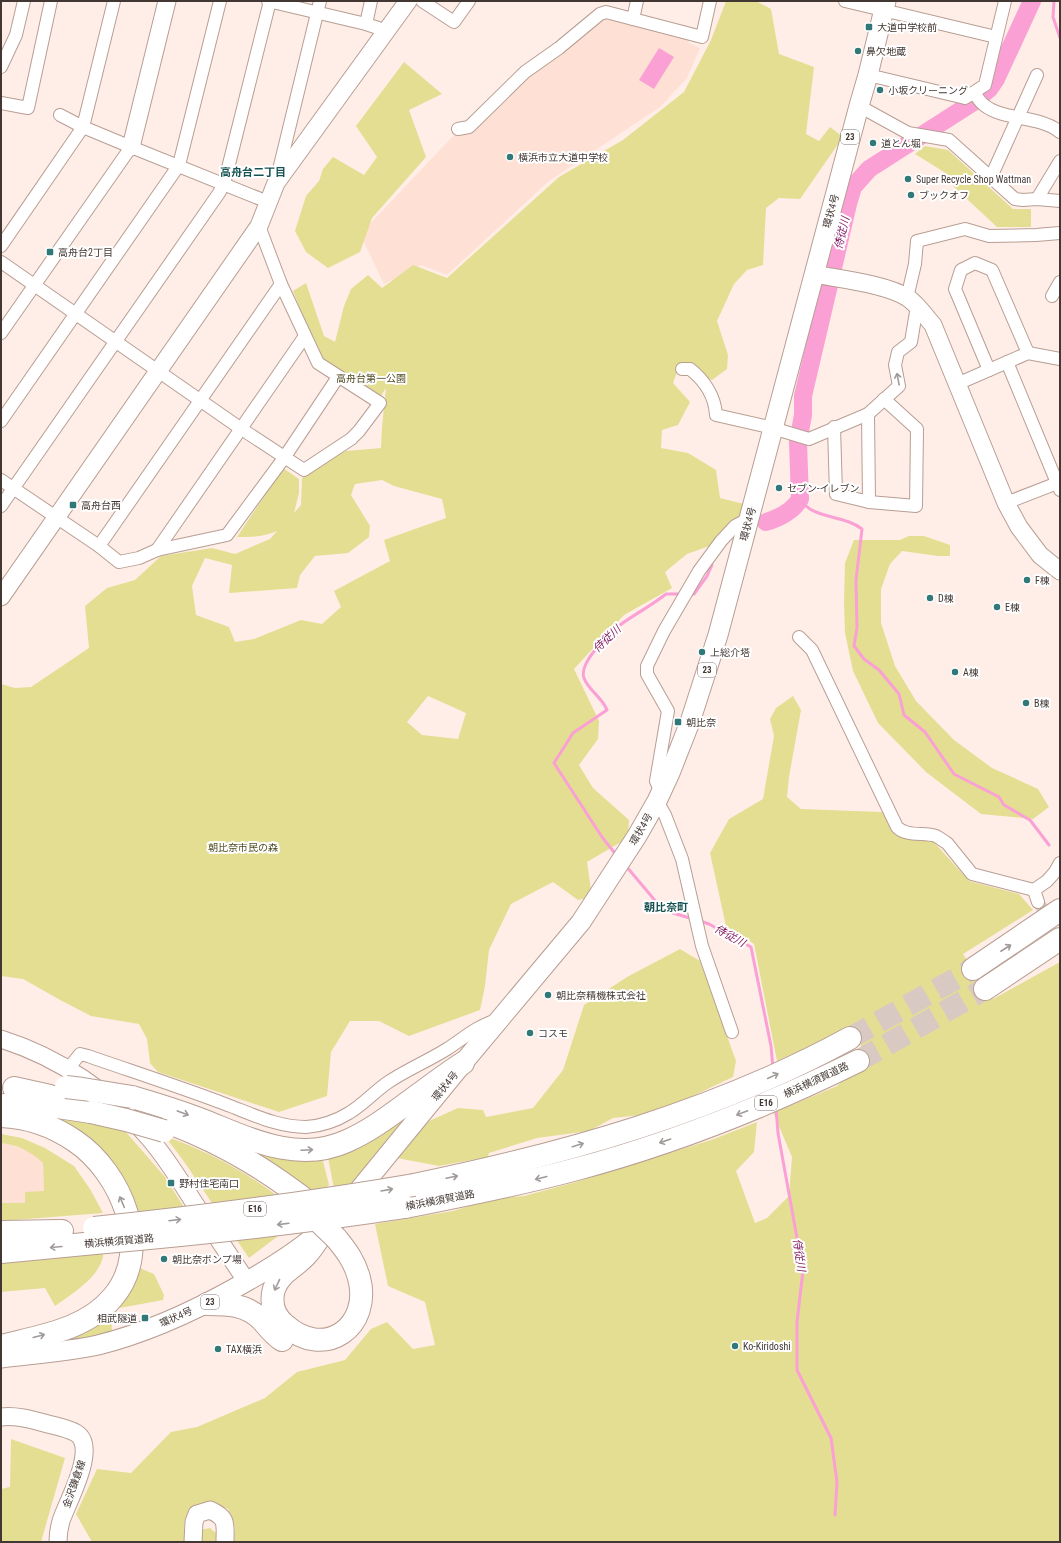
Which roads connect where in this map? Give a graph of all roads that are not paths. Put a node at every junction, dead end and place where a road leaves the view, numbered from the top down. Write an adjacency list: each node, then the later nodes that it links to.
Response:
1 (24, 1): 21 (street)
2 (51, 1): 25 (street)
3 (114, 1): 29 (street)
4 (167, 1): 32 (street)
5 (220, 1): 34 (street)
6 (269, 1): 16 (street); 37 (street)
7 (371, 1): 18 (street)
8 (408, 1): 19 (street)
9 (422, 1): 10 (street)
10 (469, 1)
11 (637, 1): 17 (street)
12 (710, 1): 17 (street)
13 (845, 1): 15 (street)
14 (1005, 1): 20 (street)
15 (885, 6): 20 (street); 22 (main road, 環状4号 / 23)
16 (319, 7): 18 (street); 36 (street)
17 (633, 19): 30 (street)
18 (366, 24): 19 (street)
19 (387, 31): 36 (street)
20 (996, 37): 24 (street)
21 (1, 67)
22 (868, 74): 24 (street); 26 (main road, 環状4号 / 23)
23 (1037, 75): 28 (street)
24 (974, 93): 28 (street)
25 (1, 103)
26 (859, 106): 35 (street); 45 (main road, 環状4号 / 23)
27 (60, 115): 29 (street)
28 (1017, 117): 31 (street); 35 (street)
29 (83, 127): 32 (street); 43 (street)
30 (458, 129)
31 (1060, 132)
32 (131, 147): 34 (street); 48 (street)
33 (1060, 161): 38 (street)
34 (179, 165): 37 (street); 51 (street)
35 (991, 177): 38 (street)
36 (276, 183): 40 (street)
37 (224, 184): 40 (street); 54 (street)
38 (1037, 199): 39 (street)
39 (1060, 201)
40 (268, 202): 41 (street)
41 (259, 226): 47 (street); 60 (street)
42 (1060, 233): 50 (street)
43 (1, 246)
44 (1, 262): 48 (street)
45 (814, 274): 50 (street); 69 (main road, 環状4号 / 23)
46 (1060, 282): 49 (street)
47 (281, 284): 53 (street); 64 (street)
48 (34, 286): 51 (street); 52 (street)
49 (1052, 296)
50 (912, 302): 62 (street); 63 (street, one-way to 50)
51 (75, 314): 54 (street); 66 (street)
52 (1, 332)
53 (305, 336): 61 (street); 68 (street)
54 (115, 342): 60 (street); 73 (street)
55 (1028, 353): 56 (street); 57 (street); 59 (street)
56 (1060, 359)
57 (1007, 362): 59 (street); 72 (street)
58 (682, 369): 69 (street)
59 (988, 370): 62 (street)
60 (158, 371): 64 (street); 77 (street)
61 (338, 377): 70 (street); 70 (street)
62 (958, 384): 75 (street)
63 (884, 399): 65 (street); 74 (street)
64 (201, 401): 68 (street); 79 (street)
65 (868, 414): 67 (street); 74 (street)
66 (1, 421)
67 (834, 427): 69 (street); 74 (street)
68 (240, 428): 70 (street); 80 (street)
69 (773, 429): 78 (main road, 環状4号 / 23)
70 (284, 458): 80 (street)
71 (1, 480): 73 (street)
72 (1059, 485): 75 (street)
73 (13, 488): 76 (street); 77 (street)
74 (869, 502)
75 (1006, 503): 81 (street)
76 (1, 506)
77 (57, 518): 79 (street); 82 (street)
78 (750, 518): 84 (main road, 環状4号 / 23); 84 (street)
79 (99, 546): 80 (street)
80 (158, 550)
81 (1060, 571)
82 (1, 597)
83 (799, 637): 86 (street)
84 (659, 797): 92 (main road, 環状4号 / 23); 93 (street)
85 (1060, 863): 86 (street)
86 (1034, 890): 87 (street)
87 (1038, 902)
88 (1060, 910): 90 (highway, one-way to 88)
89 (1060, 939): 91 (highway)
90 (973, 969)
91 (985, 989)
92 (500, 1019): 97 (main road, 環状4号 / 23); 98 (street)
93 (732, 1032)
94 (850, 1038): 104 (highway, 横浜横須賀道路 / E16, one-way to 94, bridge)
95 (1, 1039): 98 (street)
96 (858, 1060): 104 (highway, 横浜横須賀道路 / E16, one-way to 104, bridge)
97 (463, 1063): 98 (highway, one-way to 97, bridge); 101 (main road, 環状4号 / 23)
98 (67, 1078): 99 (highway); 107 (street)
99 (5, 1090): 101 (highway, bridge)
100 (1, 1116): 109 (highway, one-way to 100)
101 (327, 1223): 101 (highway, one-way to 101); 107 (main road, 環状4号 / 23); 108 (highway)
102 (62, 1231): 103 (highway); 104 (highway, 横浜横須賀道路 / E16); 105 (highway, 横浜横須賀道路 / E16)
103 (1, 1232)
104 (95, 1235): 106 (highway, 横浜横須賀道路 / E16, one-way to 106)
105 (1, 1237)
106 (1, 1252)
107 (247, 1282): 108 (main road, 環状4号 / 23)
108 (207, 1304): 110 (main road, 環状4号 / 23)
109 (1, 1346)
110 (1, 1358)
111 (1, 1417): 112 (street, 金沢鎌倉線)
112 (58, 1542)
113 (193, 1542): 114 (street)
114 (225, 1542)

